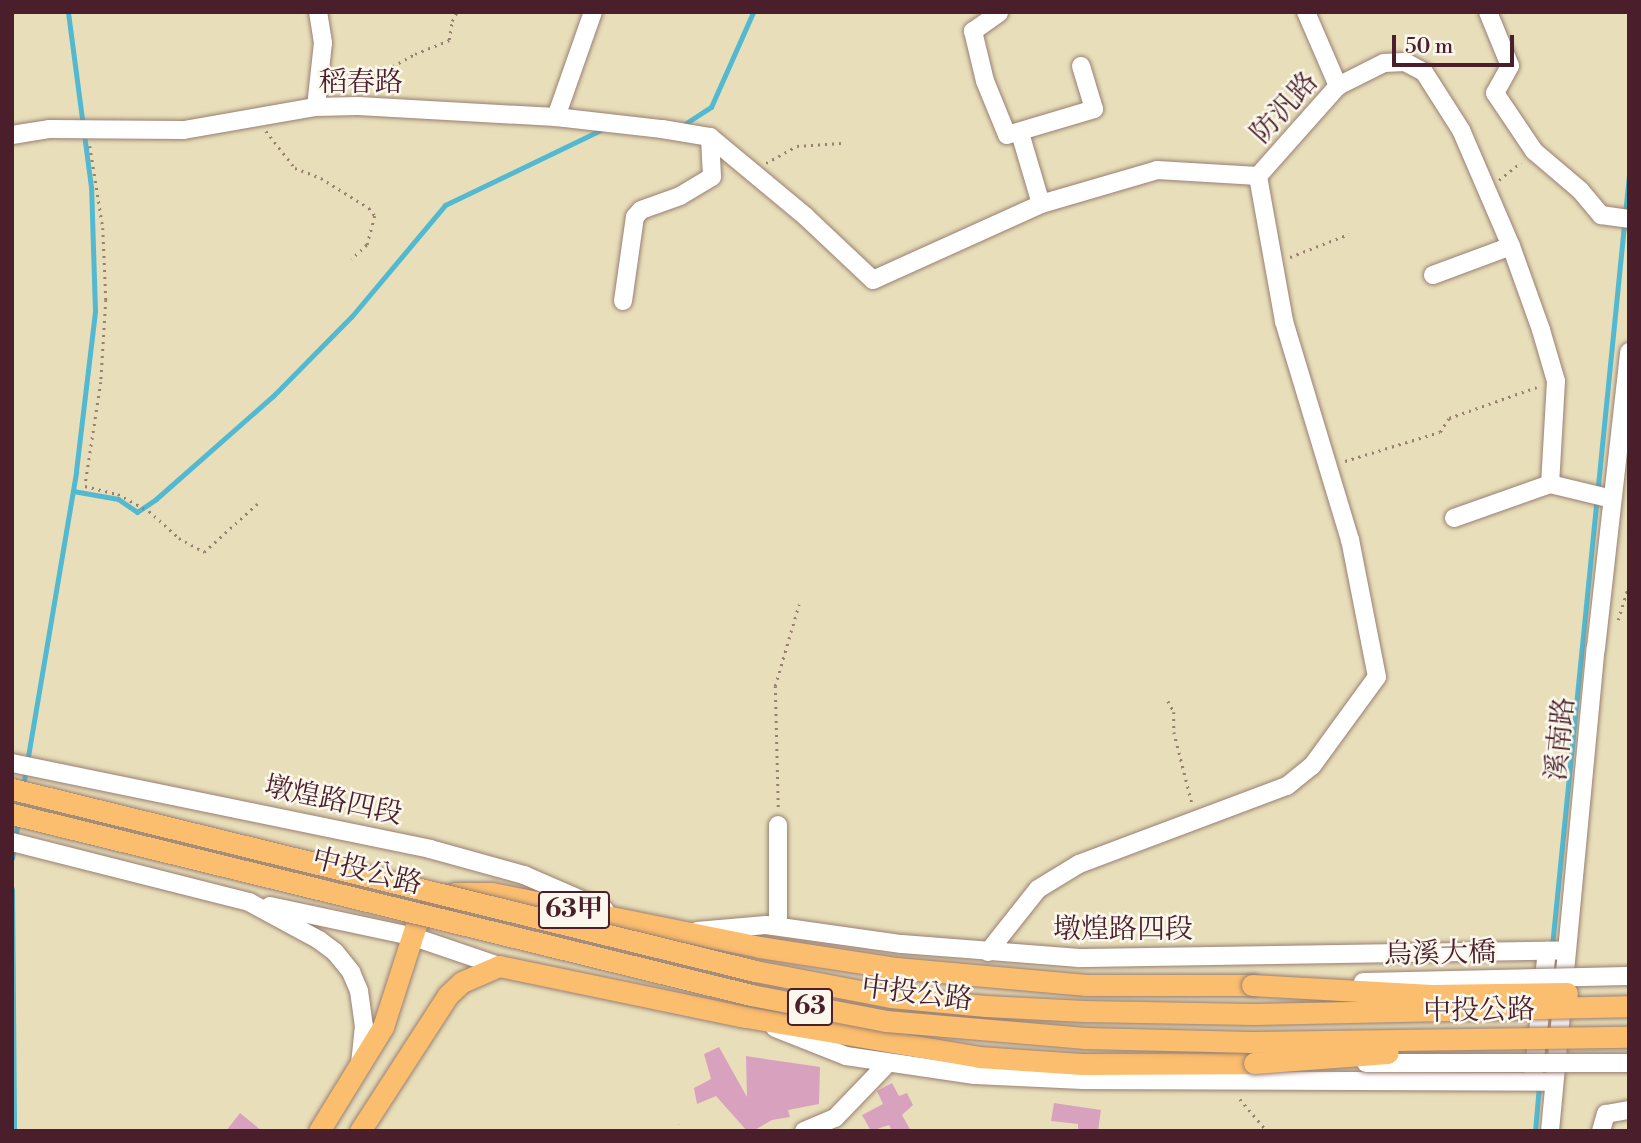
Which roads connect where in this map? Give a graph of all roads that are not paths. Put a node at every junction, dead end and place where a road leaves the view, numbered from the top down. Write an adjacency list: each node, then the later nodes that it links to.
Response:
1 (318, 12): 8 (street)
2 (593, 12): 9 (street)
3 (1306, 12): 7 (street)
4 (1488, 12): 15 (street)
5 (999, 13): 10 (street)
6 (1081, 65): 10 (street)
7 (1338, 86): 13 (street, 防汎路); 16 (street, 防汎路)
8 (316, 107): 9 (street, 稻春路); 11 (street, 稻春路)
9 (556, 117): 12 (street, 稻春路)
10 (1020, 133): 14 (street)
11 (12, 135)
12 (710, 137): 14 (street, 防汎路); 18 (street)
13 (1258, 176): 14 (street, 防汎路); 35 (street)
14 (1041, 204)
15 (1629, 219)
16 (1511, 246): 17 (street); 20 (street, 防汎路)
17 (1433, 275)
18 (622, 301)
19 (1629, 352): 21 (street, 溪南路)
20 (1550, 484): 21 (street); 22 (street)
21 (1612, 499): 34 (street, 溪南路)
22 (1454, 518)
23 (12, 763): 29 (street, 墩煌路四段)
24 (12, 789): 40 (main road, 中投公路 / 63, bridge)
25 (12, 814): 42 (main road, 中投公路 / 63, bridge)
26 (778, 825): 30 (street)
27 (12, 842): 28 (street)
28 (249, 902): 32 (street); 47 (street)
29 (634, 922): 31 (main road, 63甲); 32 (main road, 63甲)
30 (778, 926): 31 (street, 墩煌路四段); 35 (street, 墩煌路四段)
31 (682, 932): 38 (main road, 63甲)
32 (411, 936): 36 (street); 47 (main road, 63甲)
33 (1547, 950): 34 (street, 墩煌路四段); 35 (street, 墩煌路四段); 48 (street)
34 (1566, 950): 49 (street, 溪南路)
35 (988, 952)
36 (499, 966): 41 (main road, 63甲); 52 (main road)
37 (1629, 976): 38 (street, 烏溪大橋, bridge)
38 (1252, 985): 39 (main road, bridge)
39 (1629, 991)
40 (1629, 1006)
41 (746, 1017): 44 (street); 45 (main road, 63甲)
42 (1629, 1037)
43 (1629, 1049): 45 (main road, bridge)
44 (888, 1063): 48 (street); 53 (street)
45 (1254, 1063): 46 (street, bridge)
46 (1629, 1063)
47 (359, 1068): 51 (main road, 63甲)
48 (1533, 1081): 49 (street)
49 (1554, 1082): 54 (street, 溪南路)
50 (1629, 1110): 55 (street)
51 (319, 1131)
52 (360, 1131)
53 (804, 1131)
54 (1550, 1131)
55 (1601, 1131)

